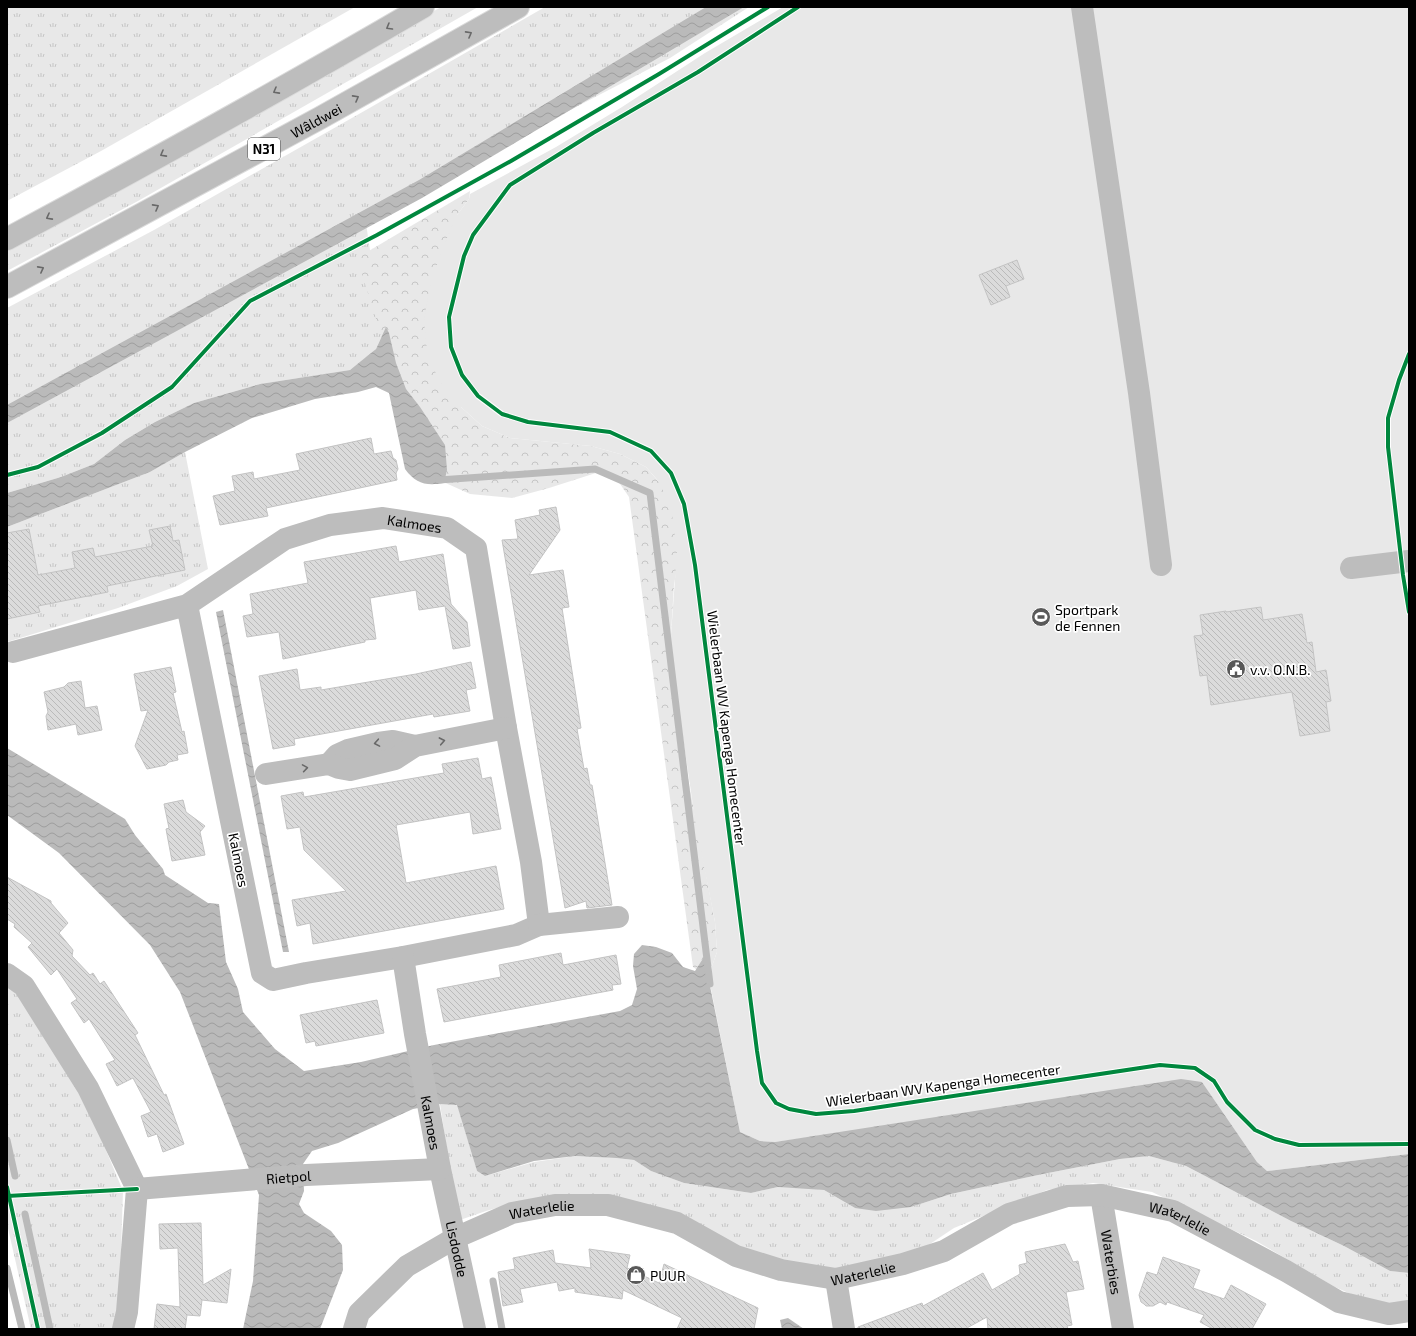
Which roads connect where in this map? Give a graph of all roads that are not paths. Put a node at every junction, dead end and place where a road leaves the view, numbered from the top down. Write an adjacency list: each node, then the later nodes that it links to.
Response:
1 (423, 7): 4 (main road, one-way to 4)
2 (518, 7): 5 (main road, Wâldwei / N31, one-way to 2)
3 (1082, 7): 7 (main road)
4 (7, 239)
5 (7, 287)
6 (1409, 561): 8 (main road)
7 (1161, 565)
8 (1351, 568)
9 (187, 604): 10 (main road, Kalmoes); 11 (main road, Kalmoes); 15 (main road, Kalmoes)
10 (13, 652)
11 (506, 728): 12 (main road, one-way to 11); 14 (main road, Kalmoes)
12 (266, 774)
13 (618, 917): 14 (main road, Kalmoes)
14 (539, 925): 15 (main road, Kalmoes)
15 (403, 957): 17 (main road, Kalmoes)
16 (7, 974): 18 (main road)
17 (440, 1169): 18 (main road, Rietpol); 20 (main road, Lisdodde)
18 (138, 1189): 23 (main road)
19 (1101, 1195): 21 (main road, Waterlelie); 22 (main road, Waterlelie); 27 (main road, Waterbies)
20 (455, 1238): 21 (main road, Waterlelie); 24 (main road, Waterlelie); 25 (main road, Lisdodde)
21 (836, 1279): 26 (main road)
22 (1396, 1318)
23 (123, 1329)
24 (354, 1329)
25 (475, 1329)
26 (844, 1329)
27 (1123, 1329)

